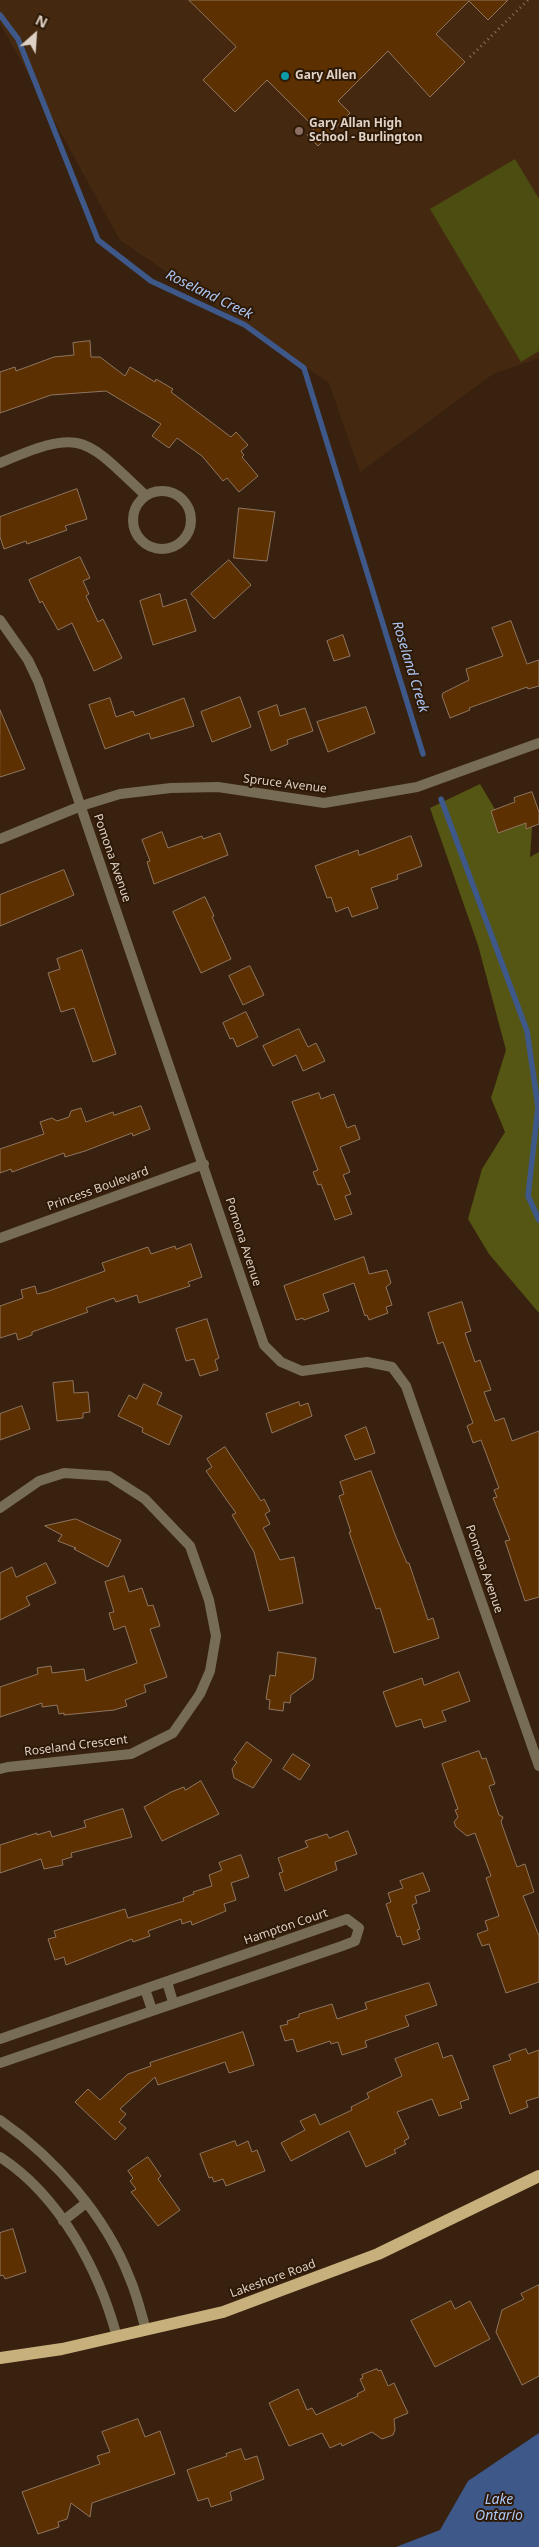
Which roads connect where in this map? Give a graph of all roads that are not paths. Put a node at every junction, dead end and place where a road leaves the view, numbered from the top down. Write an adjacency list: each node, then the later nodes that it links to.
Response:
1 (0, 463): 2 (street)
2 (145, 495): 2 (street)
3 (0, 620): 5 (street, Pomona Avenue)
4 (539, 743): 5 (street, Spruce Avenue)
5 (81, 806): 6 (street, Spruce Avenue); 7 (street, Pomona Avenue)
6 (0, 839)
7 (204, 1164): 8 (street, Princess Boulevard); 10 (street, Pomona Avenue)
8 (0, 1238)
9 (0, 1508): 12 (street, Roseland Crescent)
10 (536, 1747): 11 (street, Pomona Avenue)
11 (539, 1766)
12 (0, 1770)
13 (168, 1982): 14 (street, Hampton Court); 15 (street); 15 (street, Hampton Court)
14 (144, 1989): 16 (street); 17 (street, Hampton Court)
15 (173, 2002): 16 (street, Hampton Court)
16 (152, 2010): 18 (street, Hampton Court)
17 (0, 2038)
18 (0, 2063)
19 (0, 2120): 22 (street)
20 (0, 2156): 23 (street)
21 (539, 2176): 24 (main road, Lakeshore Road)
22 (86, 2203): 23 (street); 24 (street)
23 (63, 2221): 25 (street)
24 (146, 2330): 25 (main road, Lakeshore Road)
25 (117, 2337): 26 (main road, Lakeshore Road)
26 (0, 2358)

